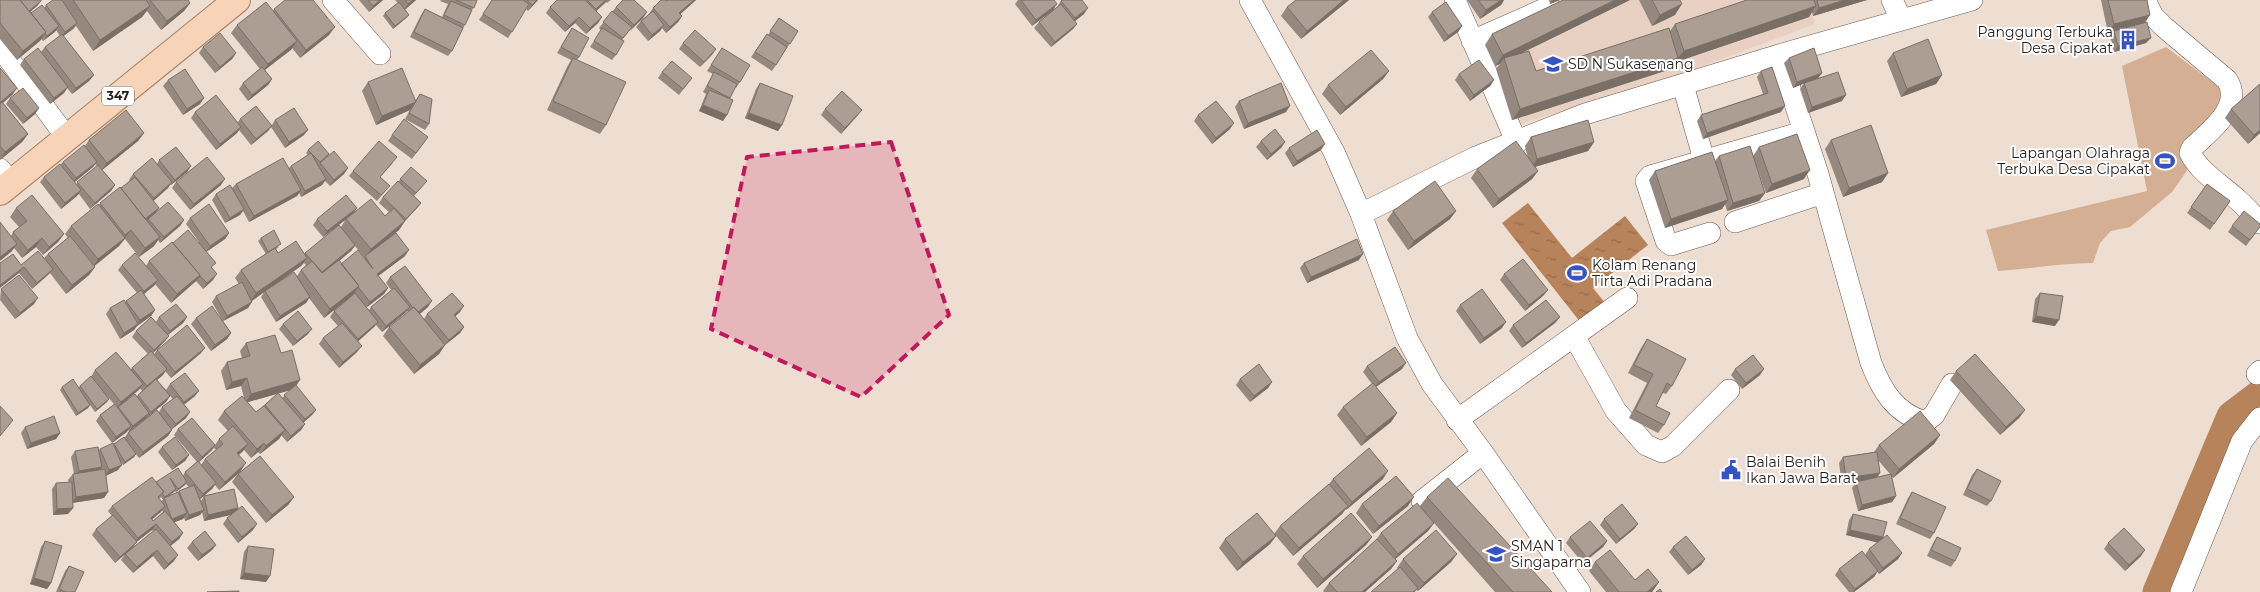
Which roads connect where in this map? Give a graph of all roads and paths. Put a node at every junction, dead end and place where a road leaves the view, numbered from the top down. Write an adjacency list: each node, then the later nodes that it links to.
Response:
1 (237, 0): 15 (main road, 347)
2 (333, 0): 11 (street)
3 (1250, 0): 20 (street)
4 (1455, 0): 9 (street)
5 (1972, 0): 8 (street)
6 (2145, 0): 22 (street)
7 (1549, 7): 9 (street)
8 (1897, 9): 12 (street)
9 (1472, 41): 16 (street)
10 (0, 47): 15 (street)
11 (380, 54)
12 (1779, 54): 13 (street); 14 (street)
13 (1683, 85): 16 (street); 17 (street)
14 (1803, 132): 17 (street); 19 (street)
15 (67, 138): 18 (main road, 347)
16 (1517, 143): 20 (street)
17 (1704, 160): 23 (street)
18 (4, 182)
19 (1823, 193): 21 (street); 26 (street)
20 (1361, 214): 29 (street)
21 (1735, 222)
22 (2260, 223)
23 (1710, 233)
24 (1627, 298): 25 (street)
25 (1574, 336): 27 (street); 29 (street)
26 (1952, 384)
27 (1729, 390)
28 (2260, 418): 33 (street)
29 (1457, 420): 30 (street)
30 (1483, 453): 31 (street); 32 (street)
31 (1422, 501)
32 (1580, 592)
33 (2181, 592)

